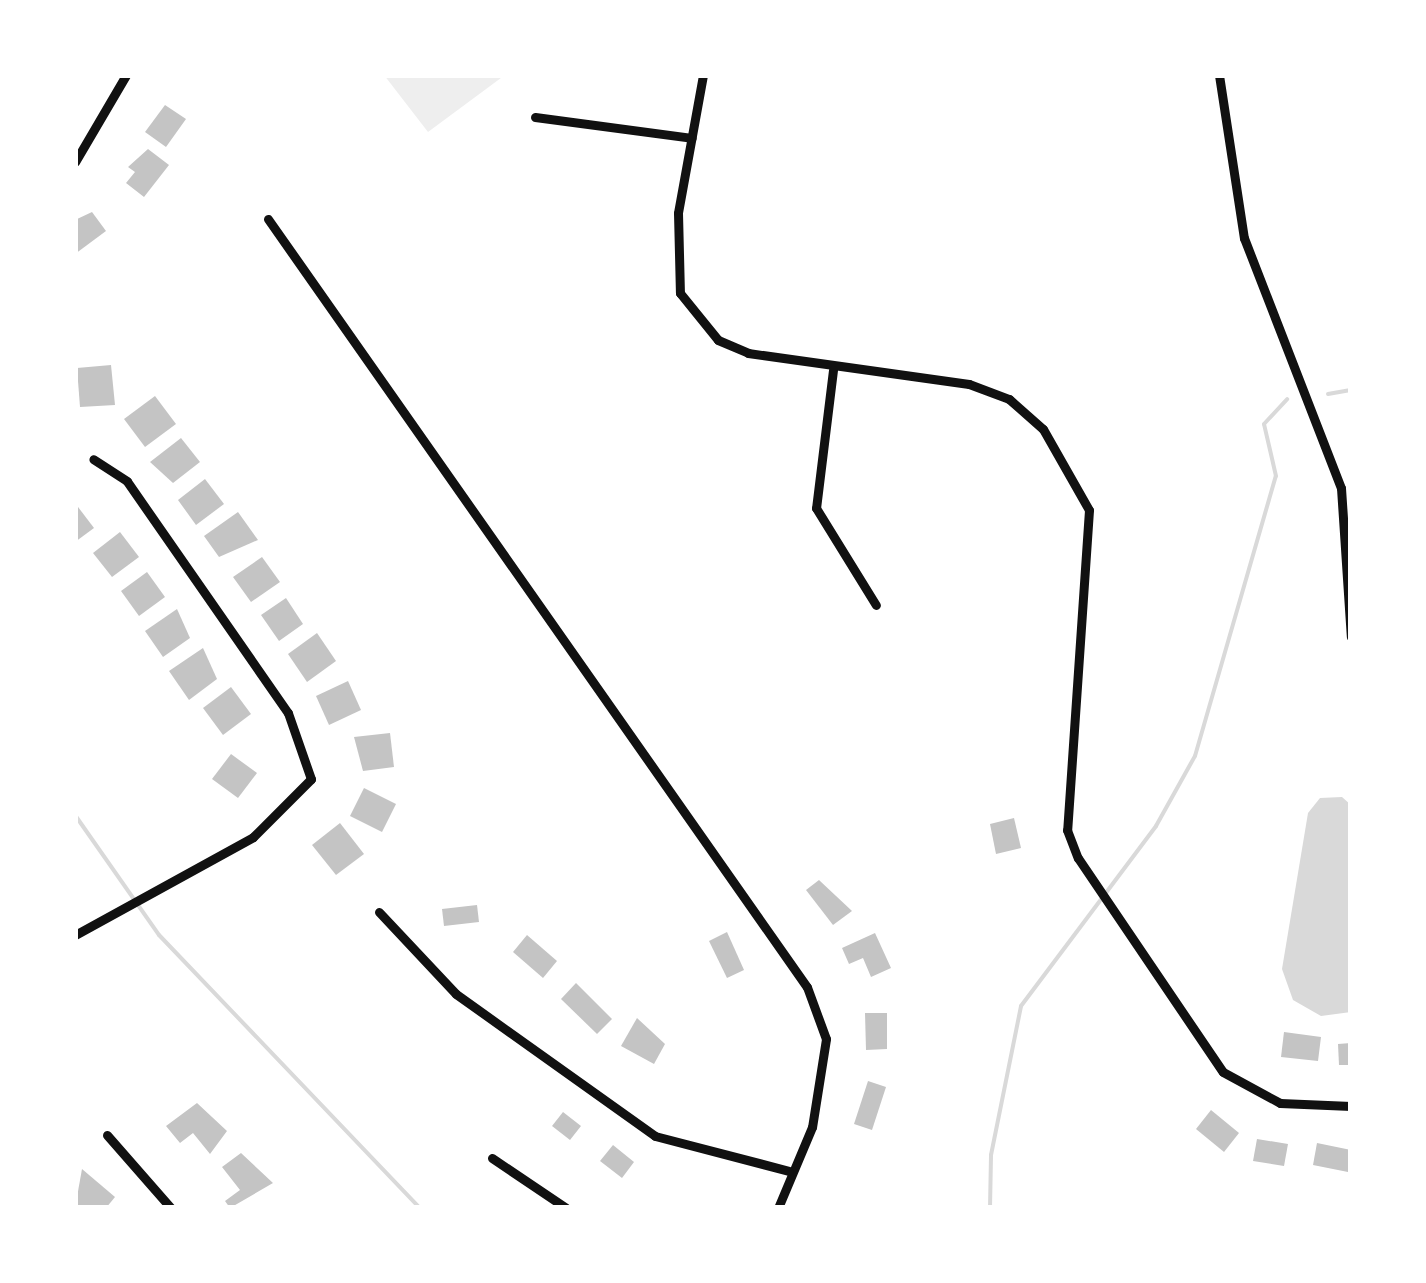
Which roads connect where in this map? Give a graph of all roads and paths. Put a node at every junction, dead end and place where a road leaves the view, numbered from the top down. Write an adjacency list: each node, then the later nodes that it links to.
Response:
1 (126, 75): 6 (street)
2 (703, 75): 5 (street)
3 (1218, 75): 11 (street)
4 (535, 117): 5 (street)
5 (692, 138): 8 (street)
6 (75, 162)
7 (268, 219): 17 (street)
8 (833, 370): 10 (street); 14 (street)
9 (93, 459): 13 (street)
10 (876, 606)
11 (1351, 636)
12 (379, 912): 17 (street)
13 (75, 935)
14 (1351, 1106)
15 (107, 1135): 18 (street)
16 (492, 1158): 19 (street)
17 (790, 1171): 20 (street)
18 (172, 1208)
19 (566, 1208)
20 (778, 1208)

